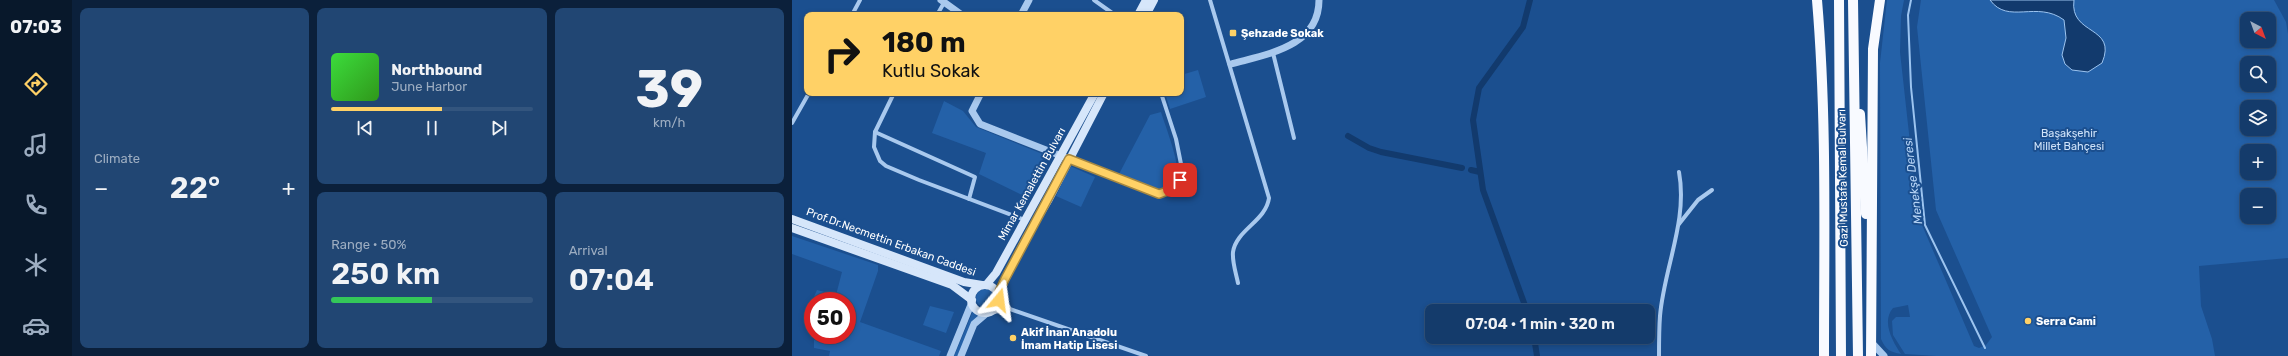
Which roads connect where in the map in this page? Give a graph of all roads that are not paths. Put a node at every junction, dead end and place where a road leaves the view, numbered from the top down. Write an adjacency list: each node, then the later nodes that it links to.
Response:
1 (860, 0): 14 (street)
2 (1029, 0): 17 (street)
3 (1094, 0): 18 (street)
4 (1146, 0): 19 (main road)
5 (1154, 0): 20 (main road)
6 (1210, 0): 23 (street)
7 (1319, 0): 22 (street)
8 (1817, 0): 21 (highway)
9 (1823, 0): 21 (highway)
10 (1839, 0): 56 (highway, Gazi Mustafa Kemal Bulvarı)
11 (1854, 0): 24 (highway, Gazi Mustafa Kemal Bulvarı)
12 (1880, 0): 49 (highway)
13 (943, 1): 15 (street); 16 (street)
14 (854, 12)
15 (938, 12)
16 (958, 12)
17 (1023, 12)
18 (1111, 12)
19 (1140, 12)
20 (1148, 12)
21 (1820, 43): 45 (highway)
22 (1273, 53): 23 (street); 33 (street)
23 (1231, 64): 42 (street)
24 (1854, 66): 49 (highway); 57 (highway, Gazi Mustafa Kemal Bulvarı)
25 (806, 96): 31 (street)
26 (893, 96): 32 (street)
27 (979, 96): 34 (street)
28 (1094, 96): 34 (main road, Mimar Kemalettin Bulvarı)
29 (1102, 96): 34 (main road)
30 (1162, 96): 34 (street)
31 (792, 123)
32 (875, 132): 37 (street); 37 (street)
33 (1294, 138)
34 (1065, 157): 39 (main road, Mimar Kemalettin Bulvarı); 44 (main road, Mimar Kemalettin Bulvarı)
35 (1679, 172): 40 (street)
36 (1712, 190): 40 (street)
37 (969, 199): 39 (street)
38 (792, 219): 43 (main road, Prof.Dr.Necmettin Erbakan Caddesi)
39 (1026, 220): 43 (main road, Mimar Kemalettin Bulvarı)
40 (1678, 225): 53 (street)
41 (792, 228): 46 (main road, Prof.Dr.Necmettin Erbakan Caddesi)
42 (1238, 283)
43 (984, 285): 44 (main road); 46 (main road)
44 (999, 296): 47 (main road); 48 (main road)
45 (1824, 296): 54 (highway); 55 (highway)
46 (972, 301): 48 (main road); 50 (street)
47 (1007, 308): 48 (main road); 52 (street)
48 (990, 311): 51 (street)
49 (1871, 342): 58 (highway); 59 (street)
50 (950, 356)
51 (961, 356)
52 (1146, 356)
53 (1659, 356)
54 (1824, 356)
55 (1830, 356)
56 (1841, 356)
57 (1858, 356)
58 (1871, 356)
59 (1884, 356)

